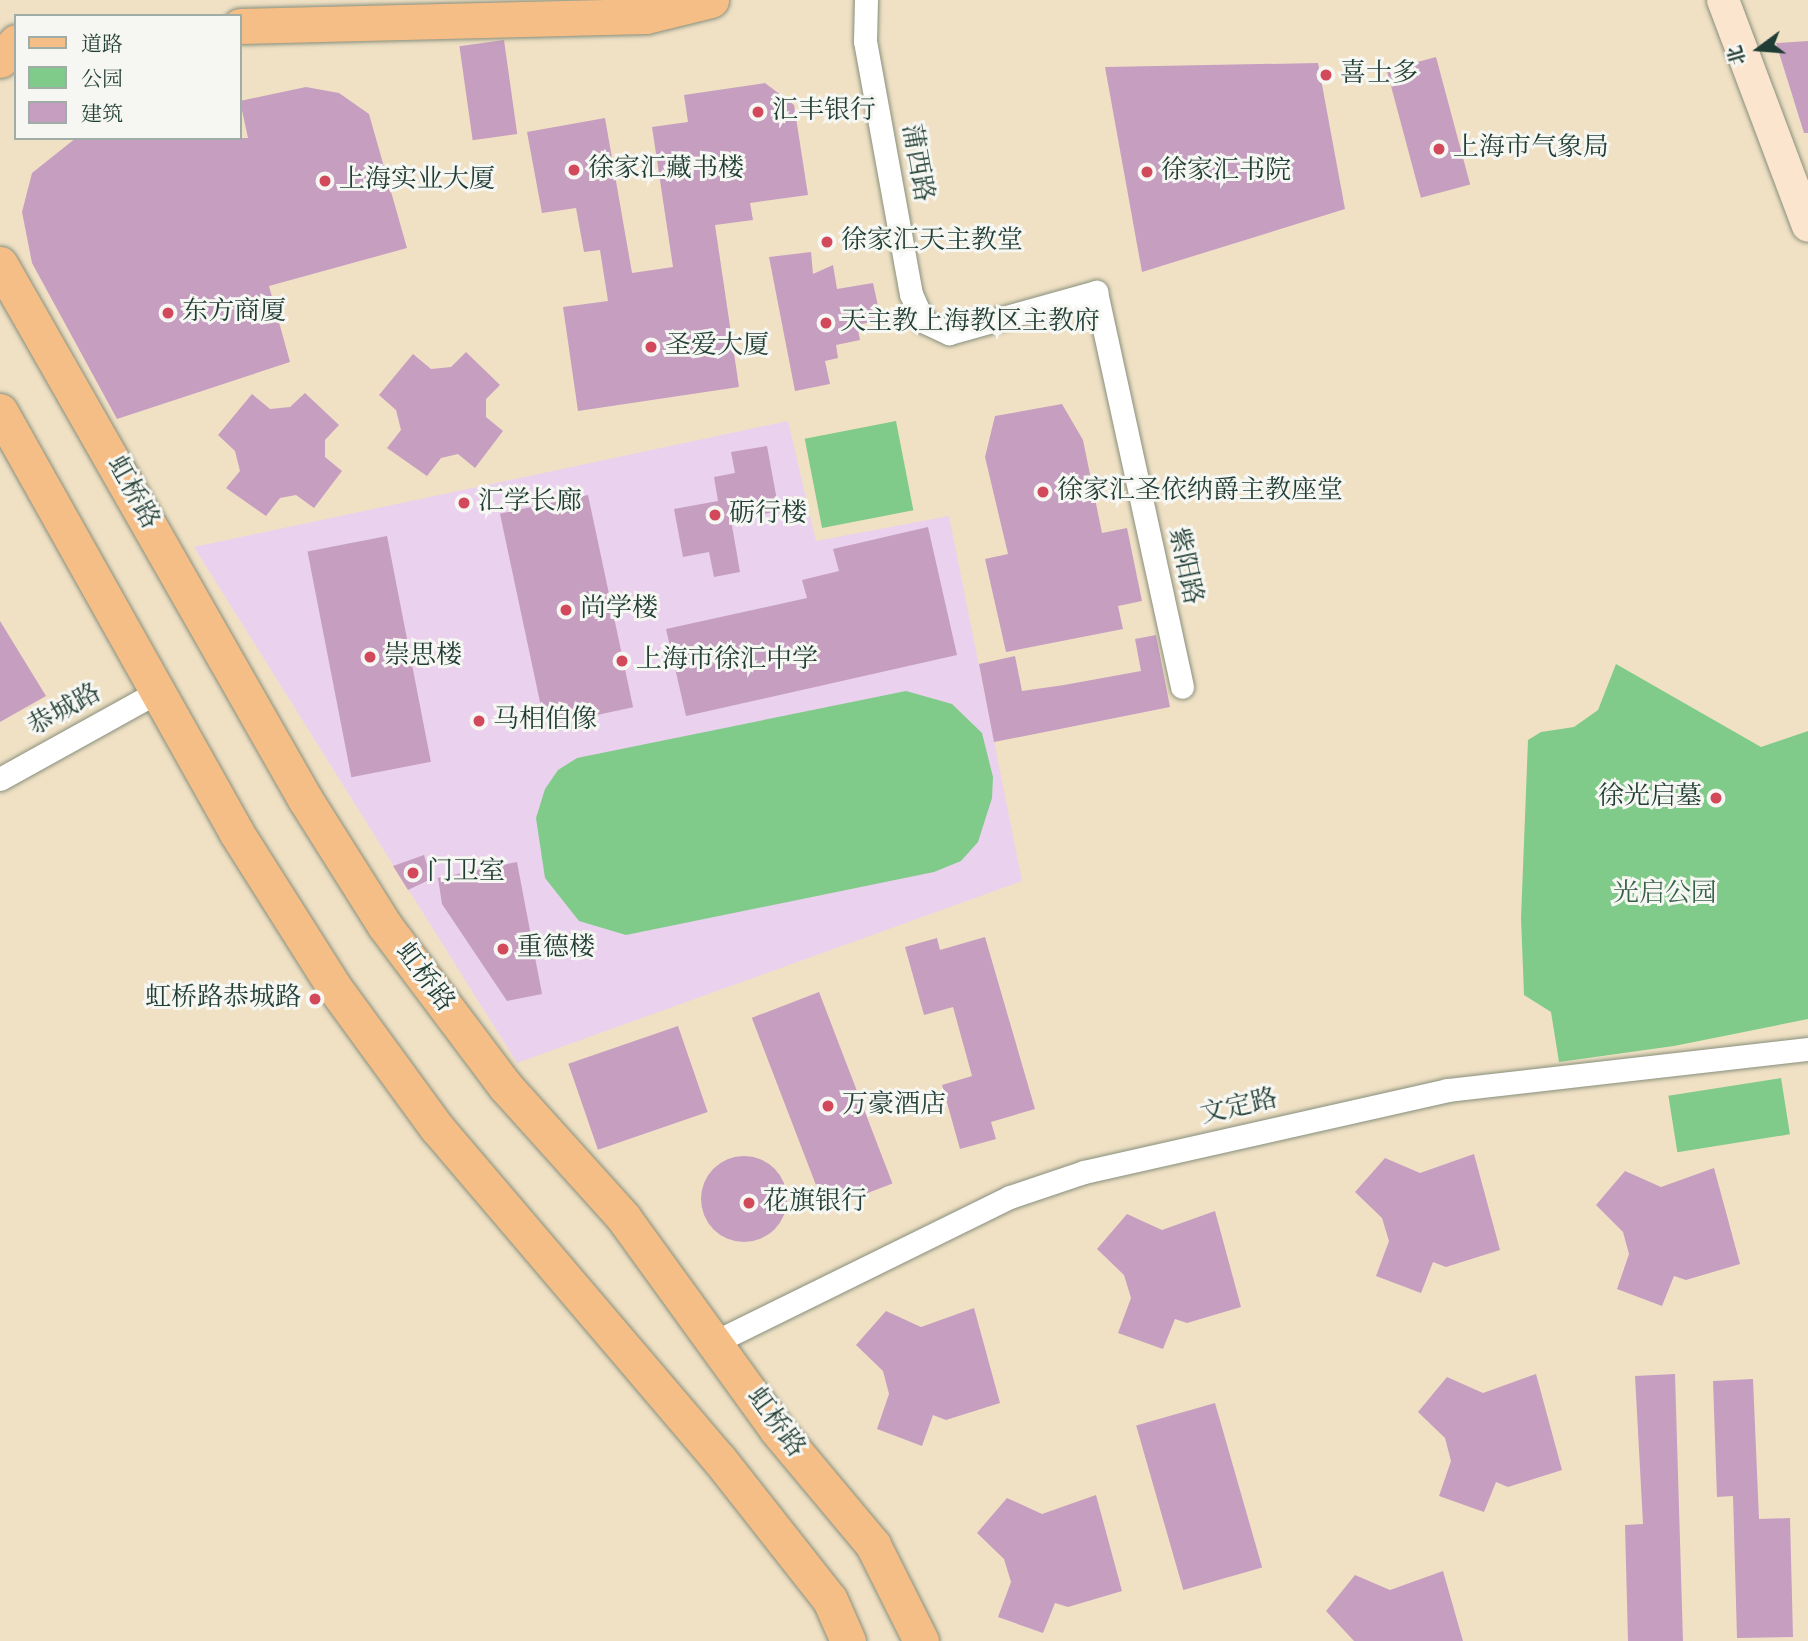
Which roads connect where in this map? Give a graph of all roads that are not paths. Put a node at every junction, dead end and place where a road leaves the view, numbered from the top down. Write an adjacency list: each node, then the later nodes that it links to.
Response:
1 (711, 0): 4 (main road)
2 (866, 0): 9 (street, 蒲西路)
3 (1723, 0): 7 (main road)
4 (242, 26)
5 (14, 44): 6 (main road)
6 (0, 60)
7 (1808, 226)
8 (0, 264): 15 (main road, 虹桥路)
9 (1096, 292): 11 (street, 紫阳路)
10 (0, 411): 12 (main road)
11 (1182, 687)
12 (157, 692): 13 (street, 恭城路); 16 (main road)
13 (0, 779)
14 (1808, 1049): 15 (street, 文定路)
15 (717, 1341): 17 (main road, 虹桥路)
16 (848, 1641)
17 (921, 1641)

